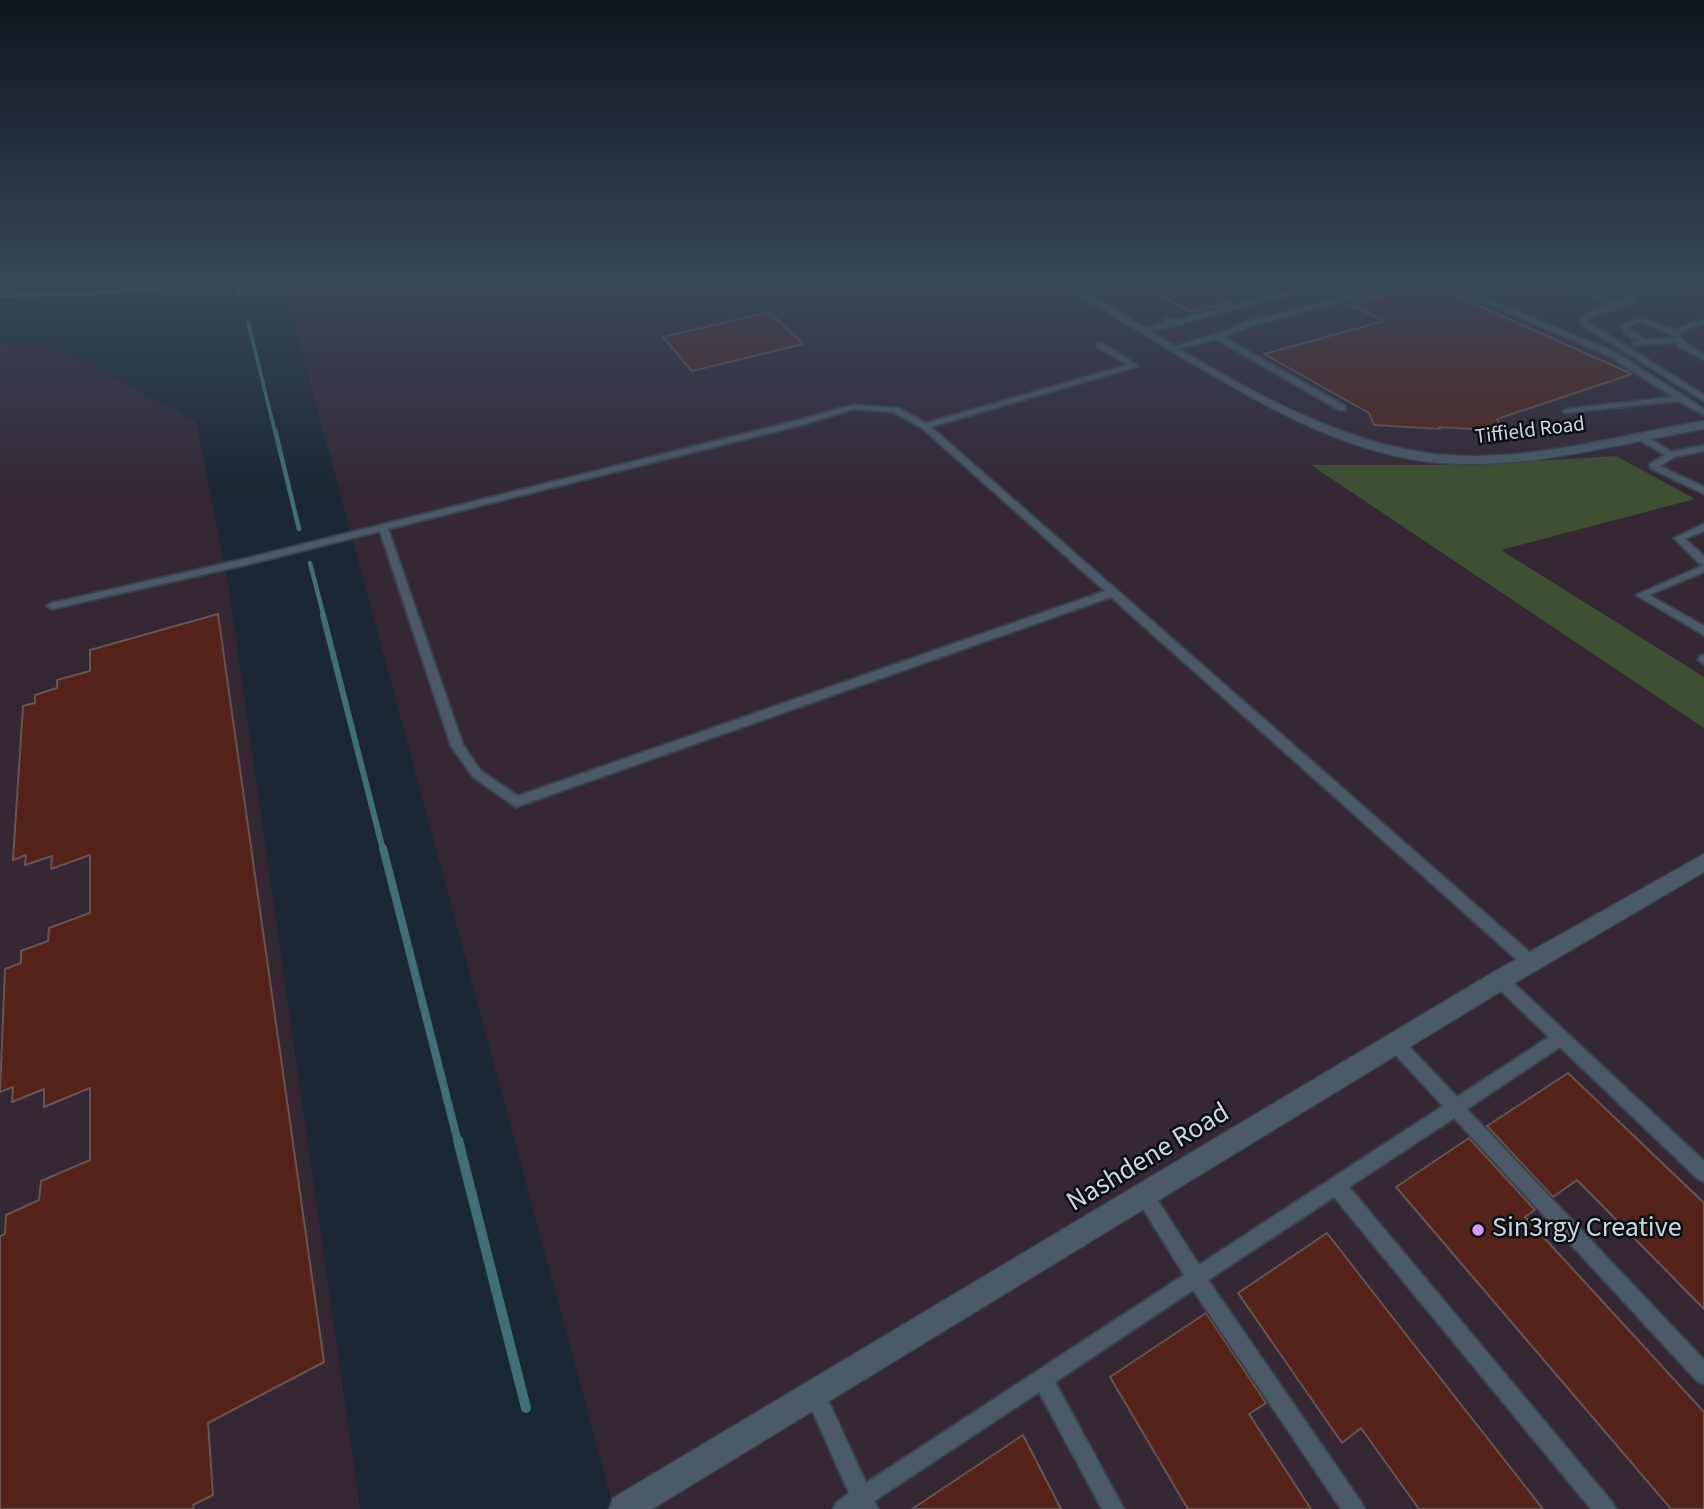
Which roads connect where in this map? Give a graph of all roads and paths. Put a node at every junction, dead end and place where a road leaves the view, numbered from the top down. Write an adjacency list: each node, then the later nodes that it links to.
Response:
1 (1115, 354): 12 (lane)
2 (1185, 354): 13 (street, Tiffield Road)
3 (1247, 354): 8 (lane)
4 (1613, 354): 6 (lane)
5 (1634, 354): 7 (lane)
6 (1681, 398): 9 (lane); 10 (lane)
7 (1704, 399)
8 (1342, 408)
9 (1567, 411)
10 (1704, 413)
11 (1704, 425): 13 (street, Tiffield Road)
12 (925, 426): 17 (lane); 20 (lane)
13 (1639, 436): 15 (lane)
14 (1704, 448): 15 (lane)
15 (1671, 456): 16 (lane)
16 (1704, 491)
17 (383, 527): 20 (lane); 21 (lane)
18 (1704, 527): 19 (lane)
19 (1702, 569): 22 (lane)
20 (1111, 593): 24 (lane)
21 (52, 606)
22 (1704, 631)
23 (1704, 862): 24 (street, Nashdene Road)
24 (1530, 962): 25 (street, Nashdene Road)
25 (1500, 980): 26 (lane); 27 (street, Nashdene Road)
26 (1561, 1038): 28 (lane); 29 (lane)
27 (1395, 1043): 28 (lane); 31 (street, Nashdene Road)
28 (1456, 1107): 30 (lane); 33 (lane)
29 (1704, 1173)
30 (1336, 1186): 32 (lane); 41 (lane)
31 (1145, 1196): 32 (lane); 35 (street, Nashdene Road)
32 (1196, 1278): 34 (lane); 40 (lane)
33 (1704, 1374)
34 (1043, 1379): 36 (lane); 39 (lane)
35 (815, 1394): 36 (lane); 37 (street, Nashdene Road)
36 (865, 1503): 38 (lane)
37 (624, 1509)
38 (844, 1509)
39 (1113, 1509)
40 (1354, 1509)
41 (1605, 1509)

